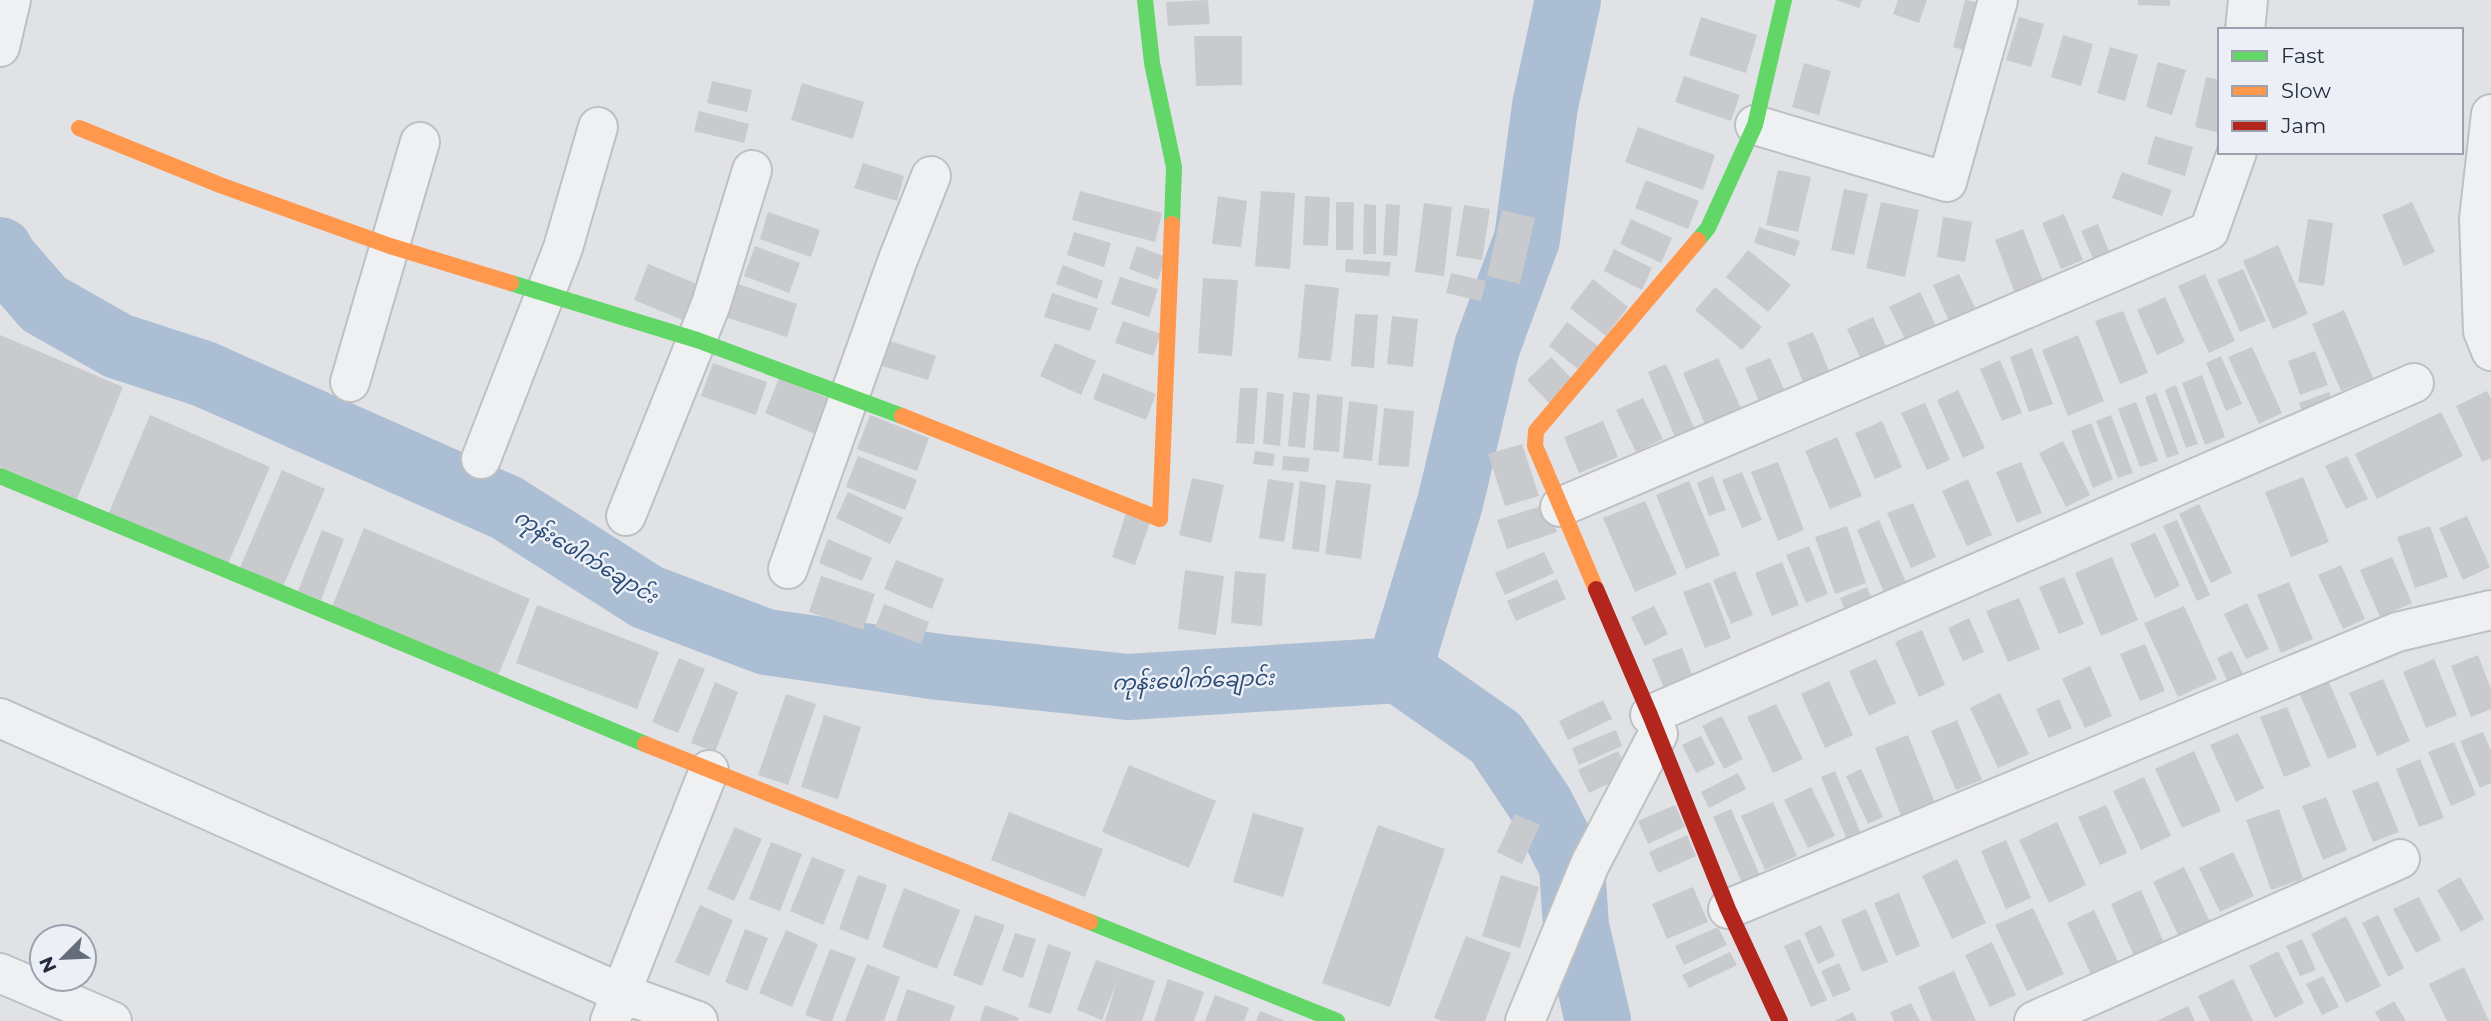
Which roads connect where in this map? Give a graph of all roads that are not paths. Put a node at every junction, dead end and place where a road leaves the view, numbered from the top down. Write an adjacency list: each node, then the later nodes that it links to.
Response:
1 (11, 0): 7 (street)
2 (1146, 0): 22 (street)
3 (1784, 0): 9 (street)
4 (1998, 0): 9 (street)
5 (2248, 0): 6 (street)
6 (2245, 28)
7 (1, 44)
8 (2491, 114): 19 (street)
9 (1755, 125): 25 (street)
10 (598, 127): 17 (street)
11 (79, 128): 16 (street)
12 (420, 142): 16 (street)
13 (2236, 154): 25 (street)
14 (752, 170): 18 (street)
15 (931, 176): 22 (street)
16 (390, 246): 17 (street); 20 (street)
17 (546, 293): 18 (street); 23 (street)
18 (697, 340): 22 (street); 26 (street)
19 (2491, 351)
20 (350, 382)
21 (2414, 383): 30 (street)
22 (850, 395): 27 (street)
23 (481, 459)
24 (0, 476): 31 (street)
25 (1560, 507): 30 (street)
26 (626, 516)
27 (788, 569)
28 (2491, 610): 33 (street)
29 (0, 718): 35 (street)
30 (1654, 724): 33 (street); 36 (street)
31 (709, 770): 35 (street); 39 (street)
32 (2400, 859): 41 (street)
33 (1728, 909): 40 (street)
34 (0, 972): 37 (street)
35 (616, 1007): 38 (street)
36 (1529, 1013)
37 (112, 1021)
38 (698, 1021)
39 (1337, 1021)
40 (1780, 1021)
41 (2034, 1021)

